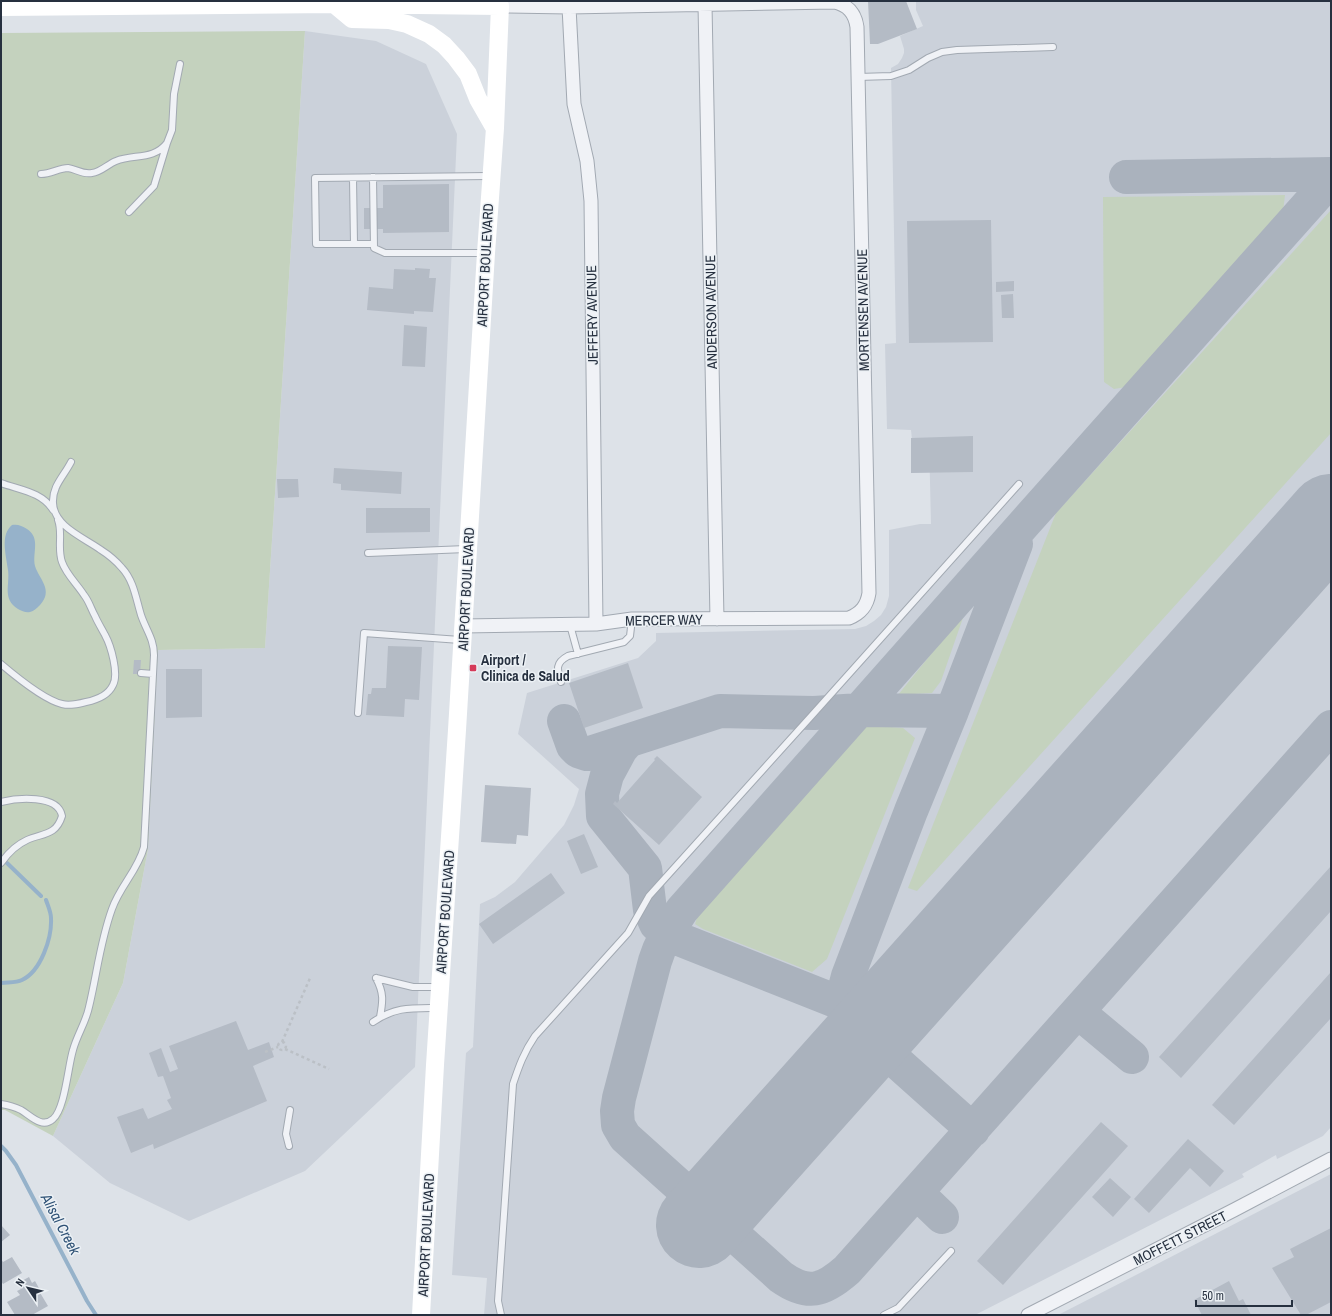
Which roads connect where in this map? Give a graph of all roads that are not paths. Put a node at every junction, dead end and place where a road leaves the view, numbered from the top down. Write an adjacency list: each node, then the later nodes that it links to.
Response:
1 (834, 2): 2 (street); 9 (street, MORTENSEN AVENUE)
2 (704, 3): 6 (street); 28 (street, ANDERSON AVENUE)
3 (334, 4): 4 (main road); 5 (main road); 10 (main road)
4 (500, 6): 6 (street); 10 (main road, AIRPORT BOULEVARD)
5 (1, 7)
6 (569, 7): 29 (street, JEFFERY AVENUE)
7 (1053, 48): 9 (lane)
8 (180, 64): 11 (lane)
9 (858, 77): 26 (street, MORTENSEN AVENUE)
10 (494, 128): 13 (main road, AIRPORT BOULEVARD)
11 (167, 144): 12 (lane); 16 (lane)
12 (41, 174)
13 (491, 176): 14 (lane); 19 (main road, AIRPORT BOULEVARD)
14 (373, 177): 15 (lane); 18 (lane)
15 (353, 178): 17 (lane); 17 (lane)
16 (130, 212)
17 (354, 244): 18 (lane)
18 (374, 244): 19 (lane)
19 (486, 253): 24 (main road, AIRPORT BOULEVARD)
20 (71, 462): 23 (lane)
21 (1, 483): 23 (lane)
22 (1019, 484): 50 (lane)
23 (56, 515): 33 (lane); 35 (lane)
24 (468, 549): 25 (lane); 31 (main road, AIRPORT BOULEVARD)
25 (368, 553)
26 (863, 610): 28 (street, MERCER WAY)
27 (632, 619): 28 (street, MERCER WAY); 29 (street, MERCER WAY); 32 (lane)
28 (717, 619)
29 (596, 624): 30 (street, MERCER WAY)
30 (570, 625): 31 (street, MERCER WAY); 32 (lane)
31 (463, 633): 37 (lane); 40 (main road, AIRPORT BOULEVARD)
32 (578, 654): 36 (lane)
33 (1, 664)
34 (141, 673): 35 (lane)
35 (153, 674): 44 (lane)
36 (561, 682)
37 (358, 713)
38 (1, 802): 39 (lane)
39 (1, 863)
40 (440, 988): 41 (main road, AIRPORT BOULEVARD); 42 (lane)
41 (439, 1008): 42 (lane); 49 (main road, AIRPORT BOULEVARD)
42 (380, 1018): 43 (lane)
43 (373, 1022)
44 (1, 1104)
45 (290, 1110): 46 (lane)
46 (289, 1146)
47 (1331, 1159): 52 (street, MOFFETT STREET)
48 (951, 1251): 51 (lane)
49 (421, 1315)
50 (501, 1315)
51 (884, 1315)
52 (1028, 1315)

